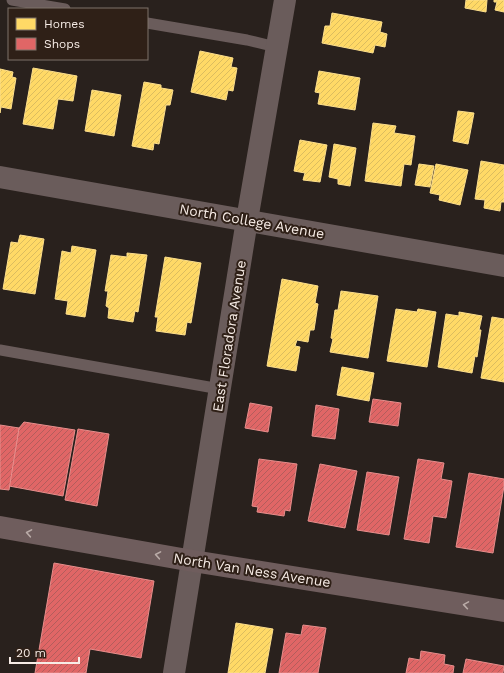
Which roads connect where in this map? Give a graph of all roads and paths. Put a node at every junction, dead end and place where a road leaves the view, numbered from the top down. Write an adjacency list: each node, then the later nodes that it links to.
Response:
1 (12, 0): 3 (lane)
2 (285, 0): 5 (street, East Floradora Avenue)
3 (60, 8)
4 (148, 23): 5 (lane)
5 (276, 47): 7 (street, East Floradora Avenue)
6 (0, 177): 7 (street, North College Avenue)
7 (247, 220): 8 (street, North College Avenue); 10 (street, East Floradora Avenue)
8 (504, 266)
9 (0, 350): 10 (lane)
10 (220, 389): 12 (street, East Floradora Avenue)
11 (0, 527): 12 (main road, North Van Ness Avenue, one-way to 11)
12 (193, 561): 13 (main road, North Van Ness Avenue, one-way to 12); 14 (street, East Floradora Avenue)
13 (504, 611)
14 (174, 673)

